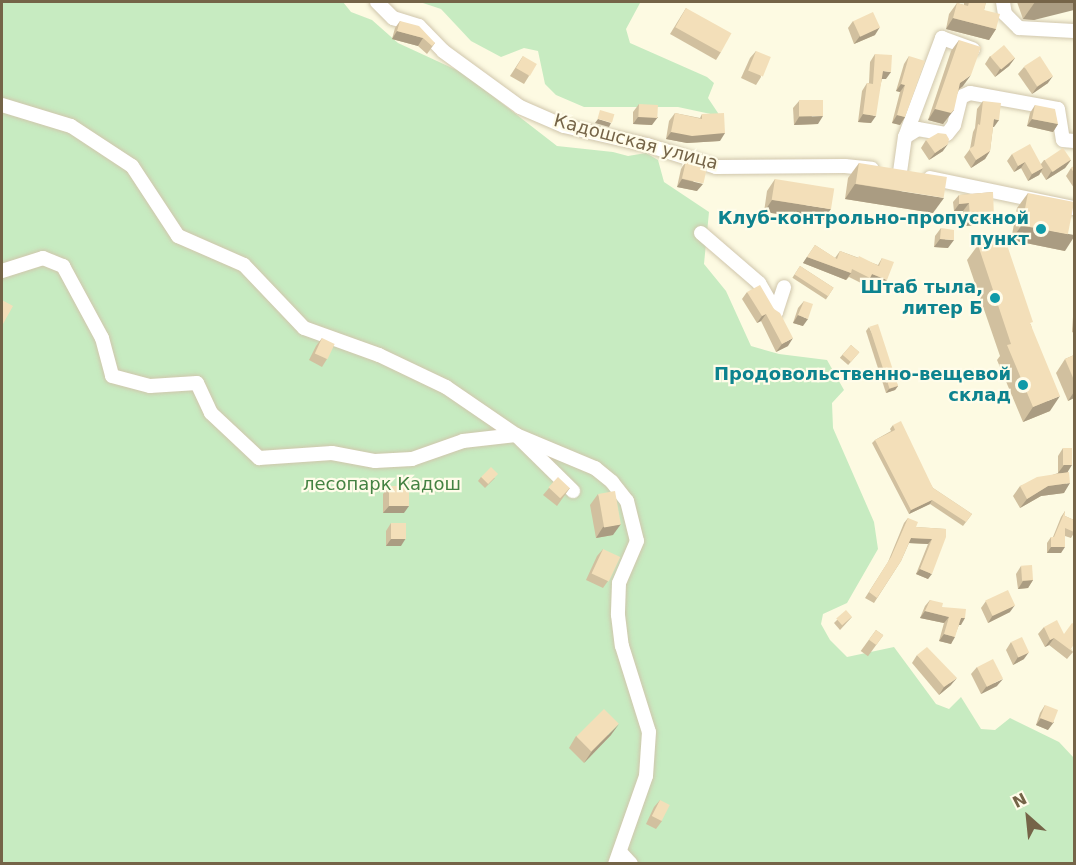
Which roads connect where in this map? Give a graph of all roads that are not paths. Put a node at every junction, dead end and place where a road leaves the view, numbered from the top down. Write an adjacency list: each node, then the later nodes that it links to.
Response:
1 (377, 2): 8 (street, Кадошская улица)
2 (1003, 2): 3 (street)
3 (1074, 31)
4 (973, 49): 6 (street)
5 (2, 105): 13 (street)
6 (905, 137): 7 (street); 8 (street)
7 (1074, 141)
8 (911, 174): 9 (street, Кадошская улица)
9 (1074, 208)
10 (701, 233): 12 (street)
11 (2, 271): 13 (street)
12 (784, 287)
13 (516, 435): 14 (street); 15 (street)
14 (573, 491)
15 (618, 858): 16 (street)
16 (631, 864)

